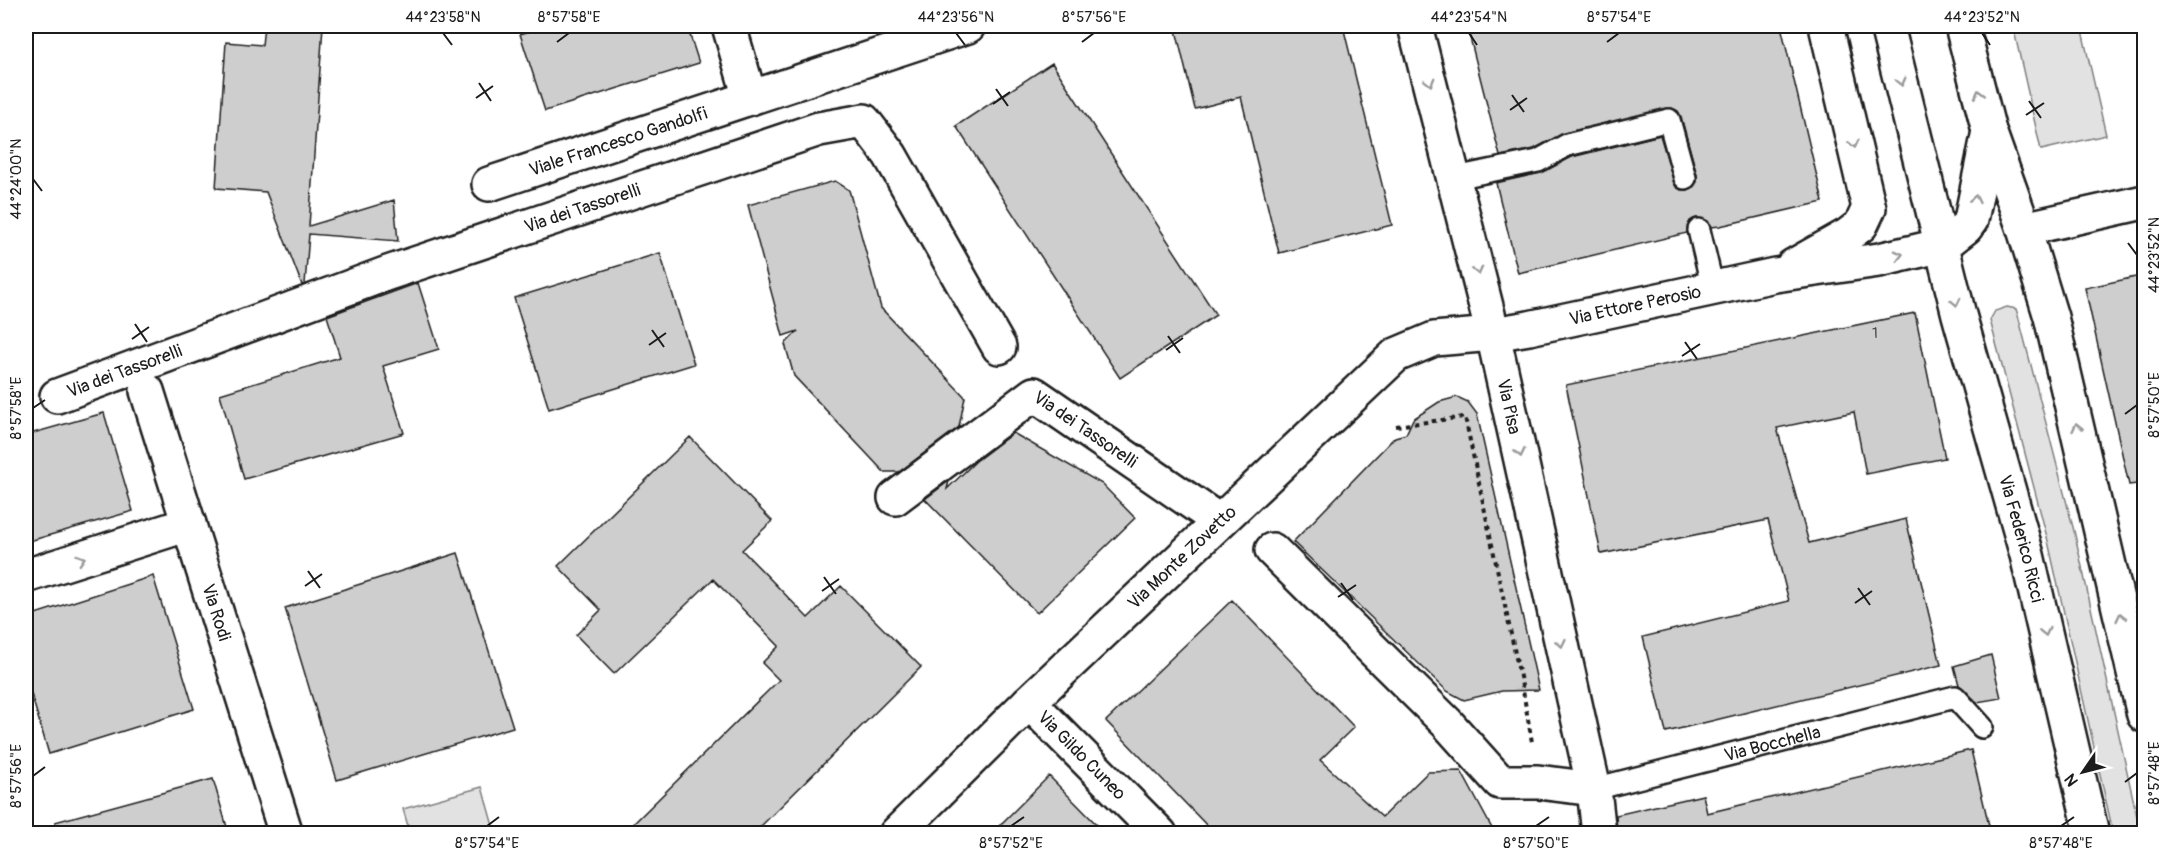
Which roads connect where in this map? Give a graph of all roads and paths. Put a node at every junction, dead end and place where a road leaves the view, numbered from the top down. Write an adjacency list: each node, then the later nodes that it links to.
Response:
1 (729, 26): 7 (street)
2 (968, 26): 7 (street, Viale Francesco Gandolfi)
3 (1415, 26): 9 (street, Via Pisa, one-way to 9)
4 (1826, 26): 16 (street, one-way to 16)
5 (1887, 26): 15 (street, Via Federico Ricci, one-way to 15)
6 (1962, 26): 8 (street, one-way to 6)
7 (750, 98): 11 (street, Viale Francesco Gandolfi)
8 (1989, 131): 13 (street); 15 (street, one-way to 8)
9 (1455, 178): 10 (lane); 18 (street, Via Pisa, one-way to 18)
10 (1685, 178)
11 (489, 184)
12 (2145, 202): 13 (street)
13 (2024, 229): 29 (street, one-way to 13)
14 (1699, 230): 17 (lane)
15 (1943, 245): 16 (street, one-way to 15); 37 (street, Via Federico Ricci, one-way to 37)
16 (1851, 250): 17 (street, Via Ettore Perosio)
17 (1713, 289): 18 (street, Via Ettore Perosio)
18 (1494, 334): 24 (street, Via Monte Zovetto); 32 (street, Via Pisa, one-way to 32)
19 (999, 347): 21 (street, Via dei Tassorelli)
20 (147, 391): 25 (street, Via Rodi)
21 (57, 396)
22 (1396, 426): 31 (path)
23 (895, 498): 24 (street, Via dei Tassorelli)
24 (1220, 521): 28 (street, Via Monte Zovetto)
25 (189, 524): 27 (street, one-way to 25); 33 (street, Via Rodi)
26 (1272, 550): 31 (street)
27 (26, 576)
28 (1029, 702): 34 (street, Via Monte Zovetto); 35 (street, Via Gildo Cuneo)
29 (2145, 715)
30 (1982, 728): 32 (lane, Via Bocchella)
31 (1538, 782): 32 (street)
32 (1594, 789): 36 (street)
33 (286, 834)
34 (896, 834)
35 (1160, 834)
36 (1599, 834)
37 (2092, 834)

